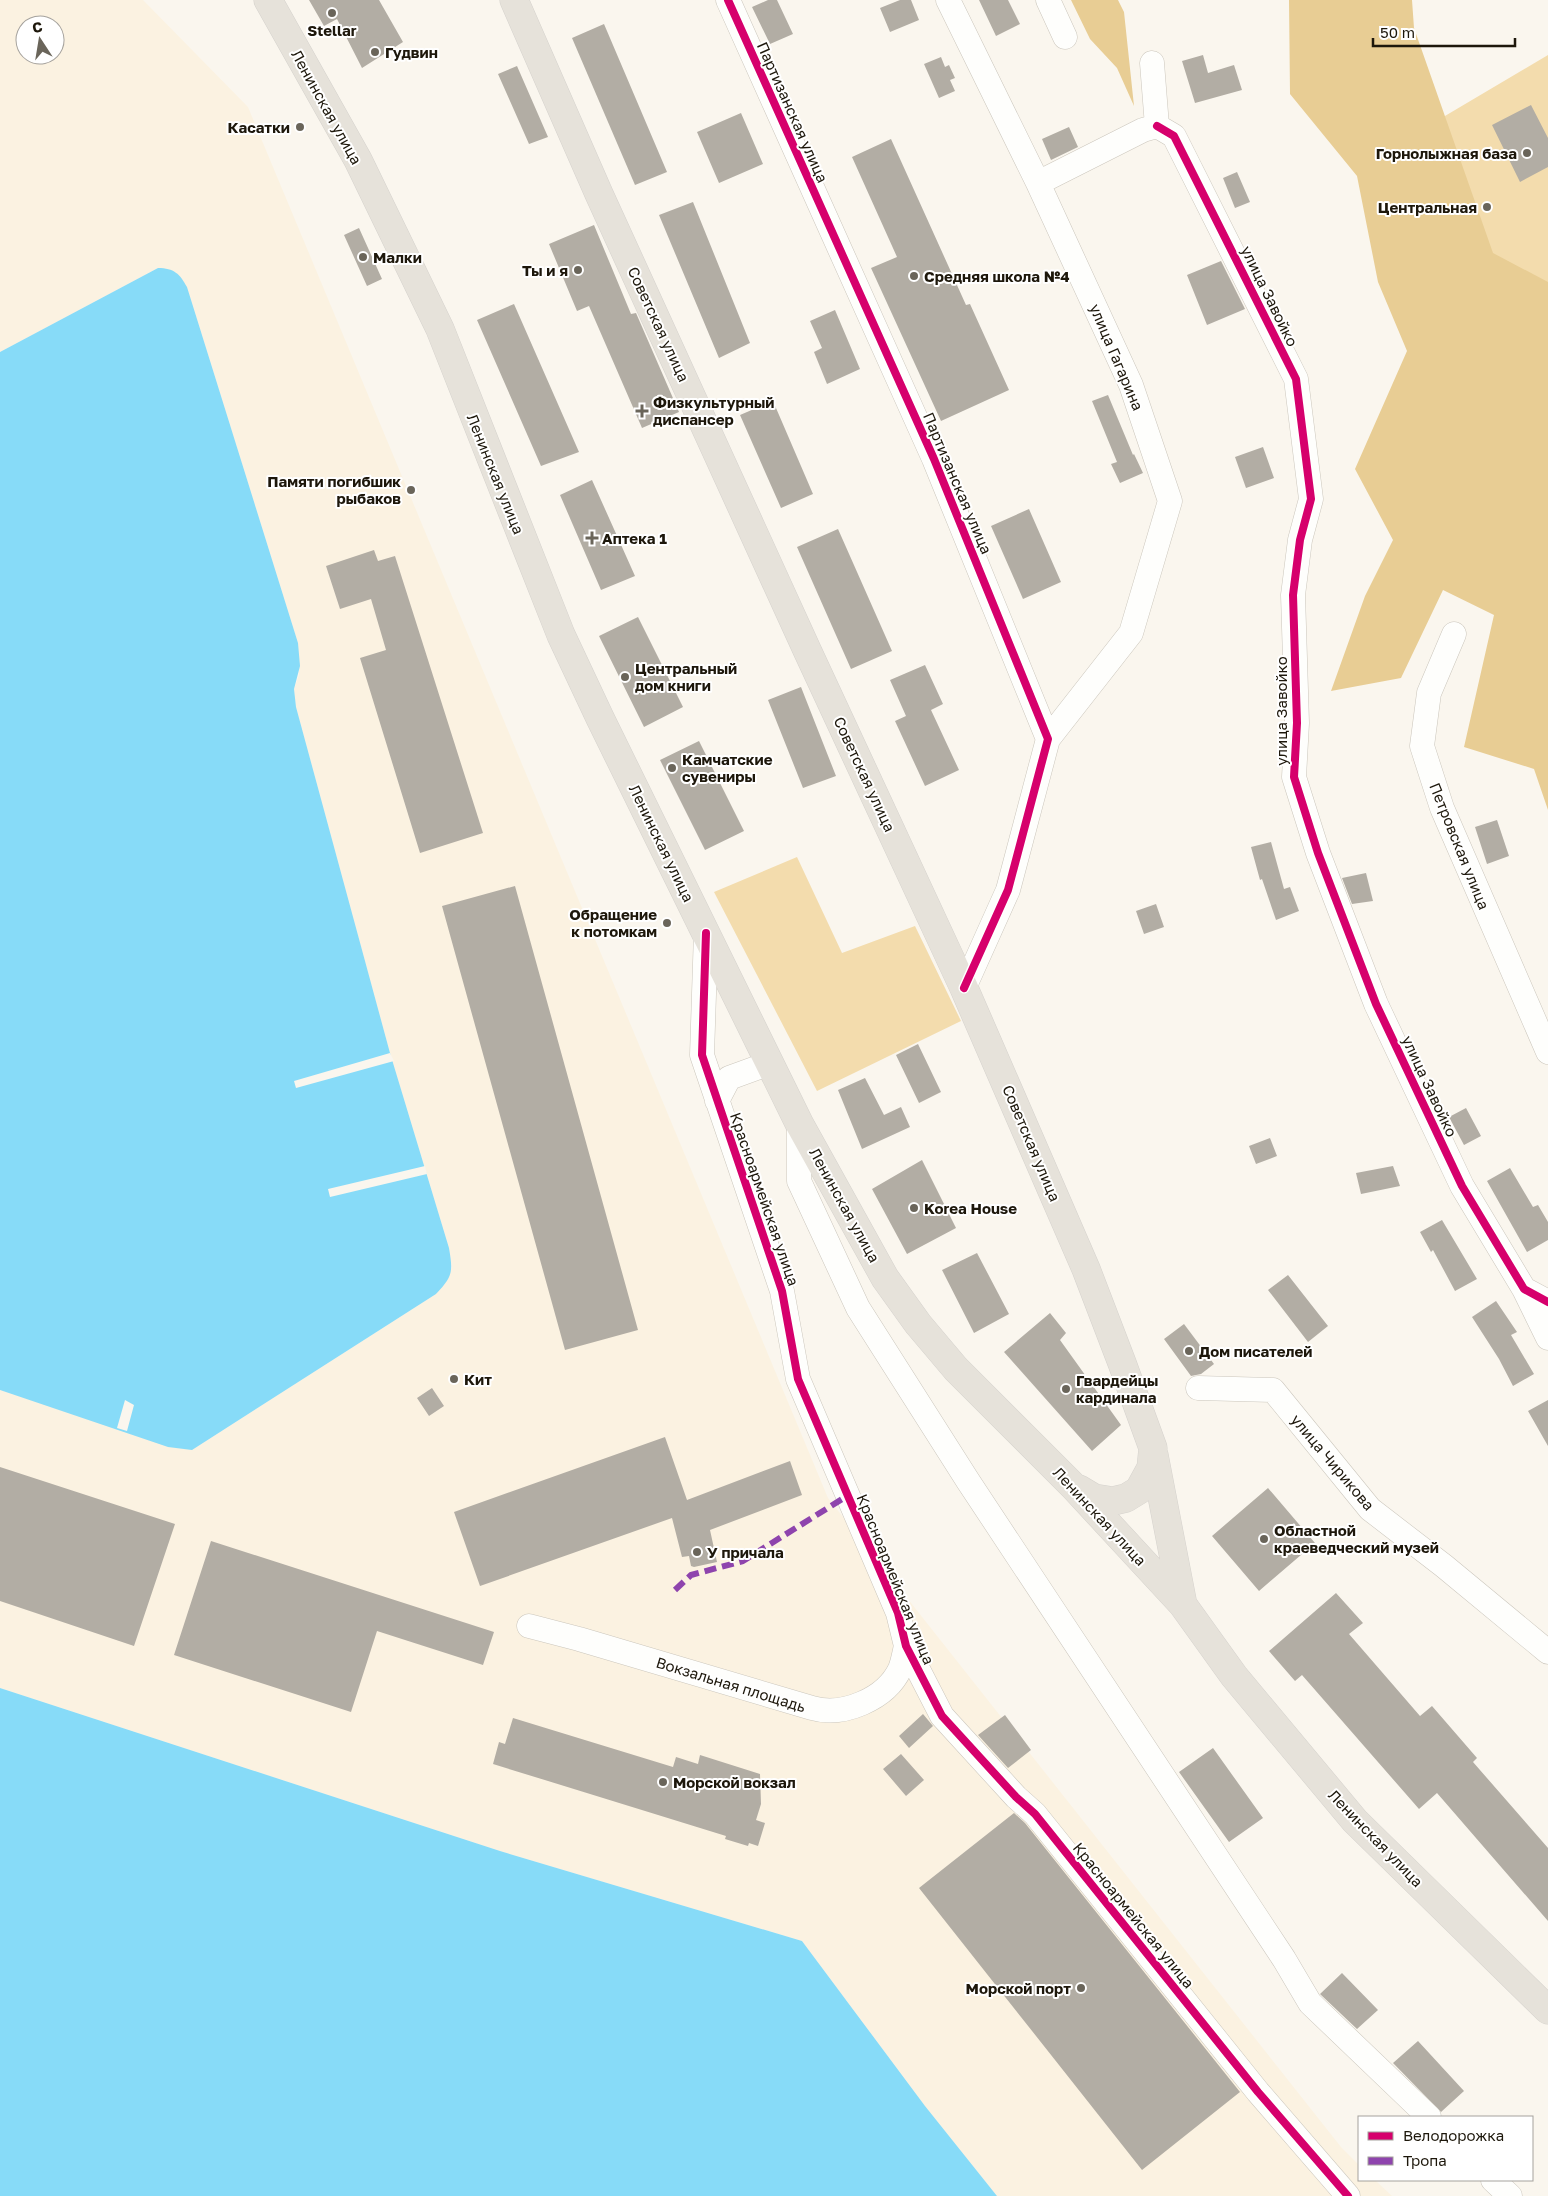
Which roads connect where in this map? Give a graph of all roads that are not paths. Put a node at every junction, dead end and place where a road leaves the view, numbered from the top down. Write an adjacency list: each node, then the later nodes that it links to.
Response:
1 (268, 0): 12 (main road, Ленинская улица)
2 (514, 0): 13 (main road, Советская улица)
3 (728, 0): 11 (street, Партизанская улица)
4 (948, 0): 9 (street, улица Гагарина)
5 (1048, 0): 6 (street)
6 (1065, 37)
7 (1152, 63): 8 (street)
8 (1157, 126): 9 (street); 18 (street, улица Завойко)
9 (1038, 183): 11 (street, улица Гагарина)
10 (1454, 634): 14 (street, Петровская улица)
11 (1048, 739): 13 (street)
12 (706, 933): 15 (main road, Ленинская улица); 16 (street, Красноармейская улица)
13 (964, 988): 22 (main road, Советская улица)
14 (1548, 1052)
15 (770, 1063): 16 (street); 17 (main road, Ленинская улица)
16 (717, 1101): 26 (street, Красноармейская улица)
17 (799, 1123): 23 (main road, Ленинская улица); 29 (street)
18 (1524, 1289): 19 (street); 20 (street, улица Завойко)
19 (1548, 1302)
20 (1548, 1338)
21 (1198, 1388): 27 (street, улица Чирикова)
22 (1153, 1448): 23 (main road, Советская улица); 24 (main road, Ленинская улица)
23 (1073, 1486): 24 (main road, Ленинская улица)
24 (1183, 1606): 28 (main road, Ленинская улица)
25 (529, 1626): 26 (street, Вокзальная площадь)
26 (906, 1646): 31 (street, Красноармейская улица)
27 (1548, 1652)
28 (1548, 2010)
29 (1428, 2116)
30 (1494, 2181): 32 (street)
31 (1348, 2196)
32 (1510, 2196)

